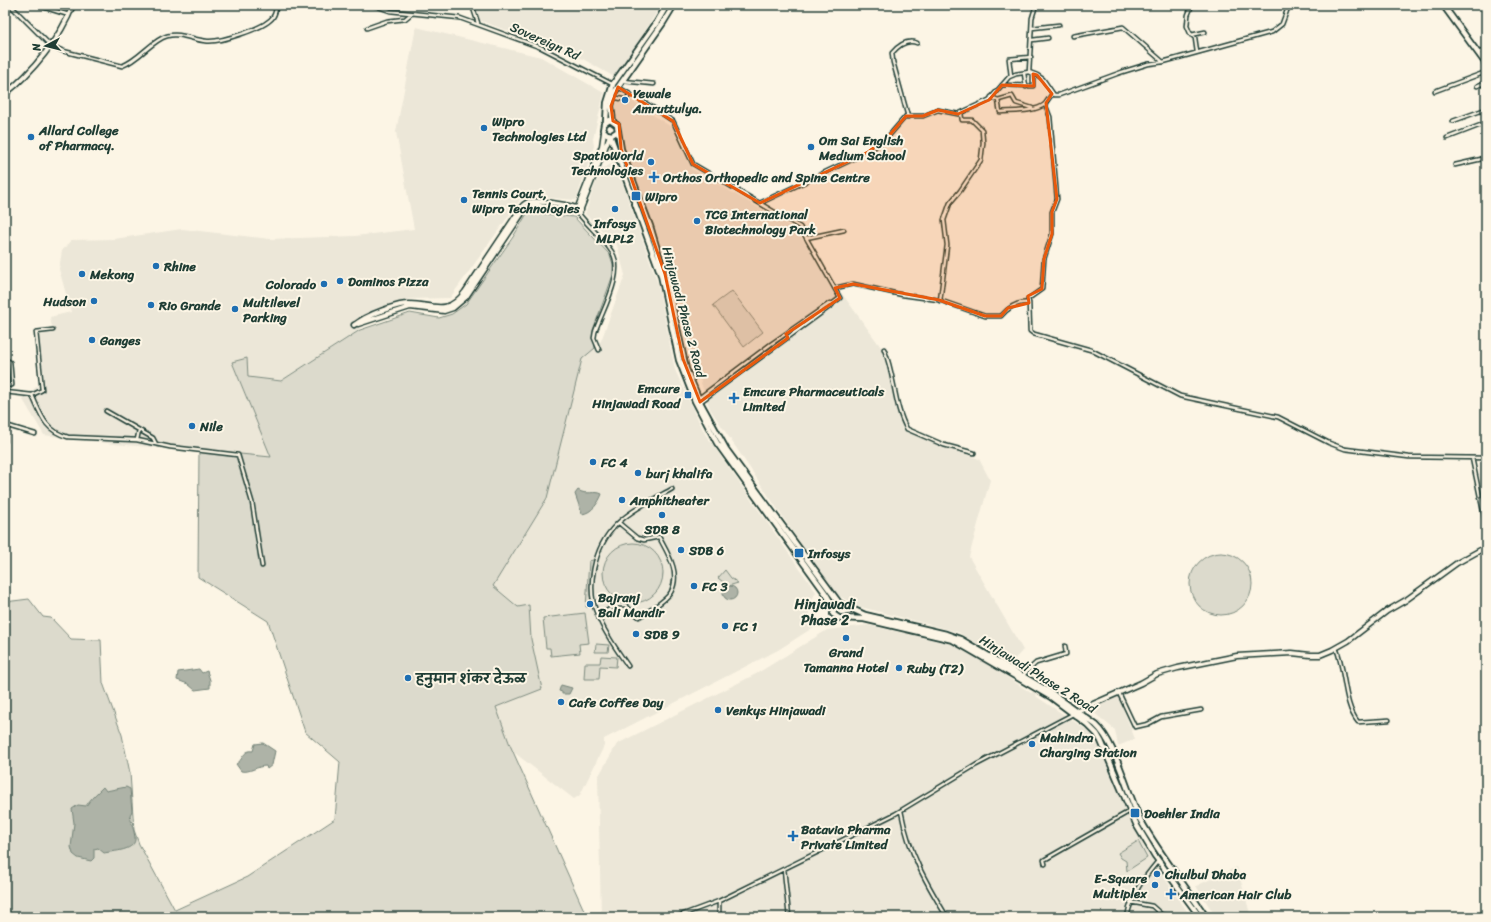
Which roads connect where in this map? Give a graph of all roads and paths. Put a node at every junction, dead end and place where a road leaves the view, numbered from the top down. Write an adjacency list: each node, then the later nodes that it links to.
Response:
1 (10, 5): 25 (street)
2 (73, 5): 14 (street)
3 (276, 5): 25 (street)
4 (373, 5): 13 (street, Sovereign Rd)
5 (472, 5): 15 (street)
6 (667, 5): 40 (main road)
7 (674, 5): 36 (main road)
8 (1036, 5): 18 (street)
9 (1192, 5): 20 (street)
10 (1289, 5): 27 (street)
11 (1443, 5): 28 (main road)
12 (43, 6): 14 (street)
13 (411, 13): 15 (street, Sovereign Rd); 17 (street)
14 (69, 15): 25 (street)
15 (478, 24): 40 (street, Sovereign Rd)
16 (1059, 25): 18 (street)
17 (368, 28)
18 (1032, 28): 23 (street)
19 (1205, 32): 20 (street)
20 (1191, 35): 27 (street)
21 (1073, 36): 30 (street)
22 (1048, 38): 23 (street)
23 (1032, 40): 29 (street)
24 (917, 43): 54 (street)
25 (50, 45): 44 (street)
26 (1486, 50): 28 (street)
27 (1197, 52): 30 (street)
28 (1478, 53): 31 (main road)
29 (1031, 57): 34 (street); 35 (street)
30 (1163, 62): 45 (street)
31 (1486, 64)
32 (1486, 72): 43 (street)
33 (1024, 73): 34 (street); 35 (street); 41 (street)
34 (1031, 73): 41 (street); 45 (street)
35 (1011, 76): 39 (street)
36 (622, 81): 38 (street); 40 (main road)
37 (1486, 82): 42 (street)
38 (654, 84)
39 (1002, 85): 41 (street); 47 (street)
40 (616, 86): 46 (main road); 57 (main road); 67 (street, Sovereign Rd)
41 (1026, 86)
42 (1477, 86)
43 (1435, 91)
44 (5, 94)
45 (1052, 94): 50 (street)
46 (613, 96): 48 (street); 55 (main road)
47 (991, 97): 49 (street); 53 (street)
48 (628, 98)
49 (998, 100): 51 (street); 51 (street)
50 (1045, 104): 51 (street); 73 (street)
51 (1033, 108)
52 (1486, 109): 56 (street)
53 (960, 113): 54 (street); 72 (street)
54 (908, 118): 67 (street)
55 (614, 121): 57 (main road); 59 (main road)
56 (1454, 121)
57 (606, 122): 60 (main road)
58 (1486, 123): 62 (street)
59 (618, 131): 61 (main road); 85 (main road, Hinjawadi Phase 2 Road)
60 (604, 132): 61 (main road); 68 (street)
61 (610, 135): 63 (street); 64 (main road, Hinjawadi Phase 2 Road)
62 (1447, 138)
63 (604, 150): 64 (street); 68 (street)
64 (616, 150): 85 (main road, Hinjawadi Phase 2 Road)
65 (1486, 158): 66 (street)
66 (1455, 165)
67 (760, 203): 70 (street, Sovereign Rd)
68 (579, 211): 75 (street); 79 (street)
69 (844, 230): 70 (street)
70 (806, 238): 71 (street, Sovereign Rd)
71 (835, 288): 72 (street); 74 (street)
72 (940, 301): 73 (street)
73 (1029, 303): 95 (street)
74 (831, 304): 77 (street); 78 (street)
75 (356, 324)
76 (53, 330): 84 (street)
77 (786, 334): 78 (street); 85 (street)
78 (788, 338): 85 (street)
79 (599, 350)
80 (884, 350): 94 (street)
81 (5, 359): 82 (street)
82 (5, 386)
83 (5, 392): 84 (street)
84 (32, 395): 91 (street)
85 (697, 402): 100 (main road, Hinjawadi Phase 2 Road)
86 (106, 411): 88 (street)
87 (5, 425): 89 (street)
88 (139, 430): 91 (street); 93 (street)
89 (35, 434)
90 (5, 436): 92 (street)
91 (137, 440): 93 (street)
92 (5, 441)
93 (156, 444): 102 (street)
94 (974, 453)
95 (1472, 458): 96 (street); 99 (street)
96 (1486, 458)
97 (672, 489): 98 (street)
98 (619, 523): 106 (street); 106 (street)
99 (1486, 525)
100 (789, 540): 103 (main road, Hinjawadi Phase 2 Road); 105 (main road, Hinjawadi Phase 2 Road)
101 (1486, 547): 110 (street)
102 (262, 566)
103 (840, 604): 104 (main road); 105 (main road)
104 (846, 607): 107 (main road); 108 (main road, Hinjawadi Phase 2 Road)
105 (834, 608): 107 (main road)
106 (598, 616): 111 (street)
107 (844, 617): 108 (main road, Hinjawadi Phase 2 Road)
108 (962, 642): 112 (main road, Hinjawadi Phase 2 Road); 116 (main road, Hinjawadi Phase 2 Road)
109 (1065, 646): 112 (street)
110 (1336, 647): 113 (street); 117 (street)
111 (628, 666)
112 (1022, 676): 114 (main road, Hinjawadi Phase 2 Road)
113 (1118, 693): 114 (street); 115 (street)
114 (1078, 710): 116 (street); 118 (main road, Hinjawadi Phase 2 Road)
115 (1201, 710)
116 (1073, 713): 119 (street); 120 (main road, Hinjawadi Phase 2 Road)
117 (1389, 720)
118 (1135, 808): 120 (main road); 133 (main road, Hinjawadi Phase 2 Road)
119 (901, 811): 123 (street); 129 (street)
120 (1130, 811): 121 (main road, Hinjawadi Phase 2 Road); 122 (street)
121 (1159, 860): 125 (street); 132 (main road, Hinjawadi Phase 2 Road)
122 (1045, 864)
123 (784, 869): 124 (street); 128 (street)
124 (719, 901): 126 (street); 127 (street)
125 (1130, 902): 130 (street); 131 (street)
126 (676, 917)
127 (719, 917)
128 (789, 917)
129 (947, 917)
130 (1127, 917)
131 (1173, 917)
132 (1200, 917)
133 (1206, 917)

